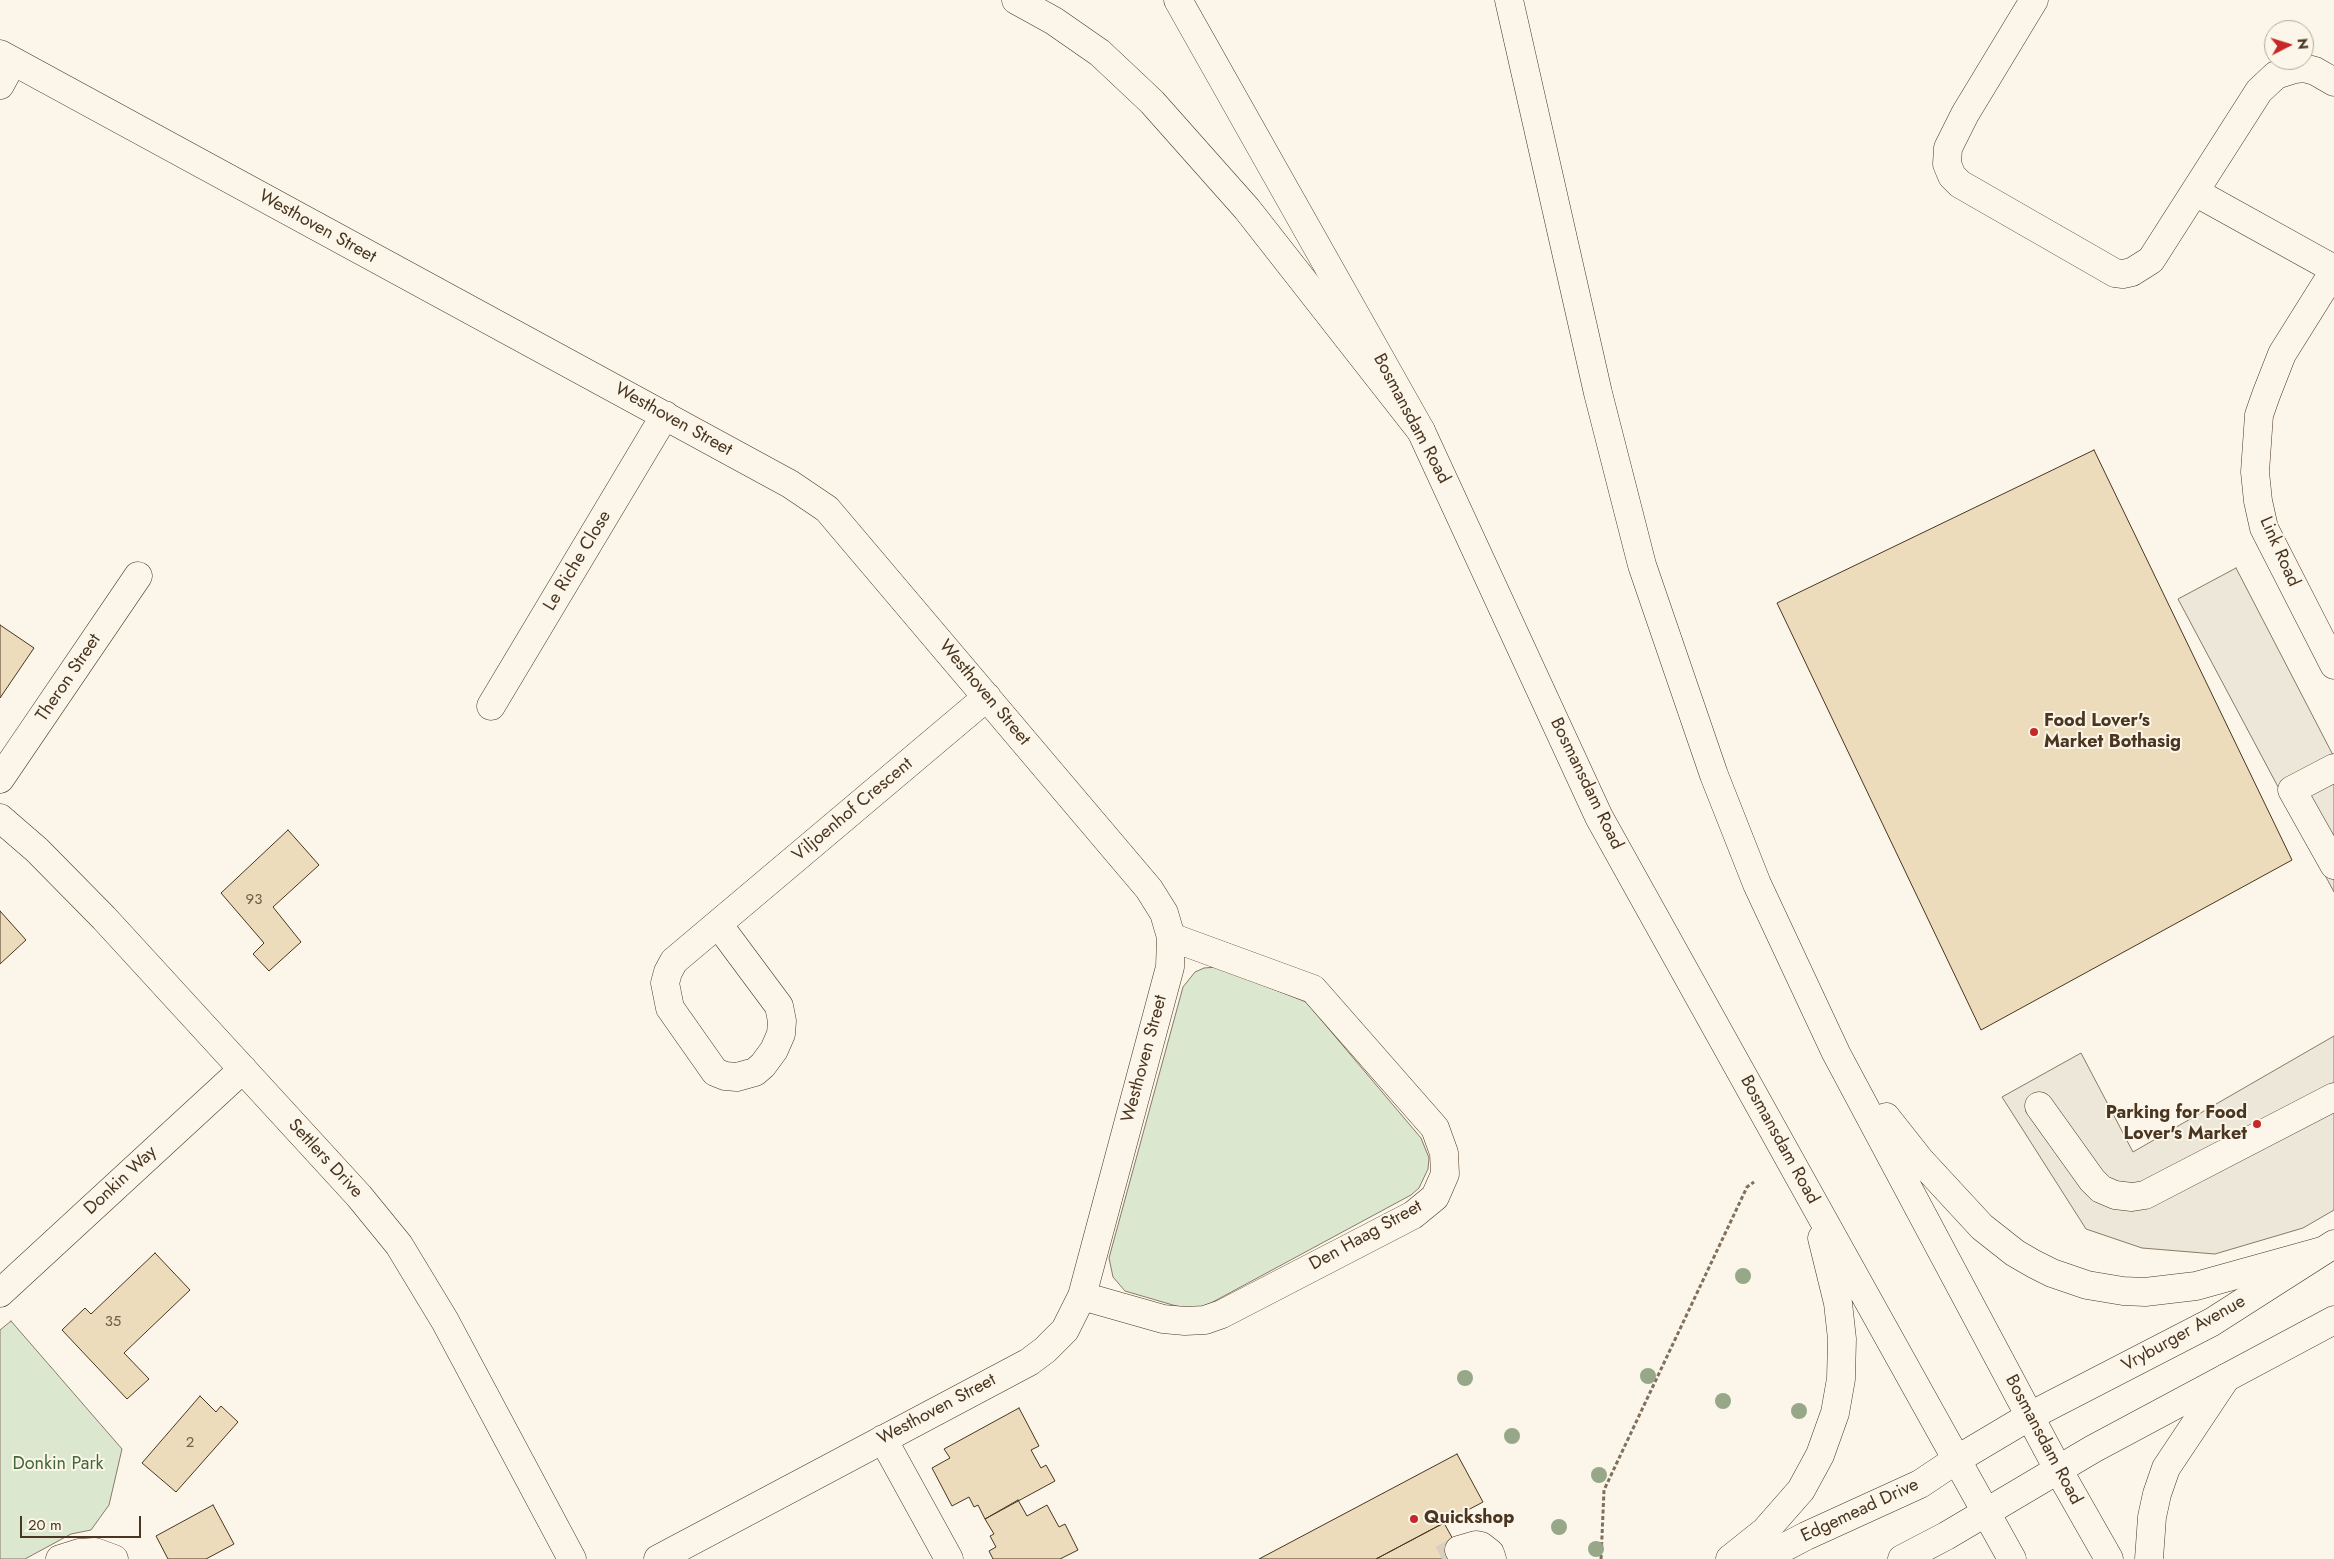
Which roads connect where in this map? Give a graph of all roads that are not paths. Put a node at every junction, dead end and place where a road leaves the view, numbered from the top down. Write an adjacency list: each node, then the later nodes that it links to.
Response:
1 (1016, 0): 12 (main road)
2 (1178, 0): 12 (main road, Bosmansdam Road)
3 (1510, 0): 23 (main road, Bosmansdam Road)
4 (2034, 0): 8 (main road)
5 (6, 57): 7 (main road); 11 (main road, Westhoven Street)
6 (2334, 82): 8 (main road)
7 (0, 85)
8 (2195, 192): 9 (main road)
9 (2334, 270): 10 (main road, Link Road)
10 (2326, 303): 14 (main road, Link Road)
11 (665, 415): 15 (main road, Westhoven Street); 16 (main road, Le Riche Close)
12 (1421, 431): 27 (main road, Bosmansdam Road)
13 (138, 576): 18 (main road, Theron Street)
14 (2334, 665)
15 (988, 697): 21 (main road, Viljoenhof Crescent); 22 (main road, Westhoven Street)
16 (490, 706)
17 (2334, 768): 20 (main road)
18 (0, 780)
19 (0, 818): 24 (main road, Settlers Drive)
20 (2334, 865)
21 (718, 924): 21 (main road, Viljoenhof Crescent)
22 (1170, 937): 30 (main road, Westhoven Street); 30 (main road, Den Haag Street)
23 (1836, 1053): 28 (main road); 33 (main road, Bosmansdam Road)
24 (243, 1070): 29 (main road, Donkin Way); 41 (main road, Settlers Drive)
25 (2334, 1097): 26 (main road)
26 (2039, 1106)
27 (1810, 1196): 35 (main road, Bosmansdam Road); 45 (main road)
28 (2328, 1248): 33 (main road, Vryburger Avenue)
29 (0, 1293)
30 (1082, 1296): 34 (main road, Westhoven Street)
31 (2334, 1320): 32 (main road)
32 (2226, 1378): 36 (main road); 50 (main road)
33 (2030, 1416): 35 (main road, Vryburger Avenue); 36 (main road, Bosmansdam Road)
34 (883, 1439): 42 (main road, Westhoven Street); 43 (main road)
35 (1956, 1460): 37 (main road, Bosmansdam Road); 46 (main road, Edgemead Drive)
36 (2059, 1470): 37 (main road); 49 (main road, Bosmansdam Road)
37 (1986, 1513): 47 (main road); 48 (main road, Bosmansdam Road)
38 (1459, 1550): 44 (main road)
39 (60, 1559): 40 (main road)
40 (114, 1559)
41 (572, 1559)
42 (658, 1559)
43 (949, 1559)
44 (1492, 1559)
45 (1730, 1559)
46 (1762, 1559)
47 (1902, 1559)
48 (2012, 1559)
49 (2109, 1559)
50 (2149, 1559)

